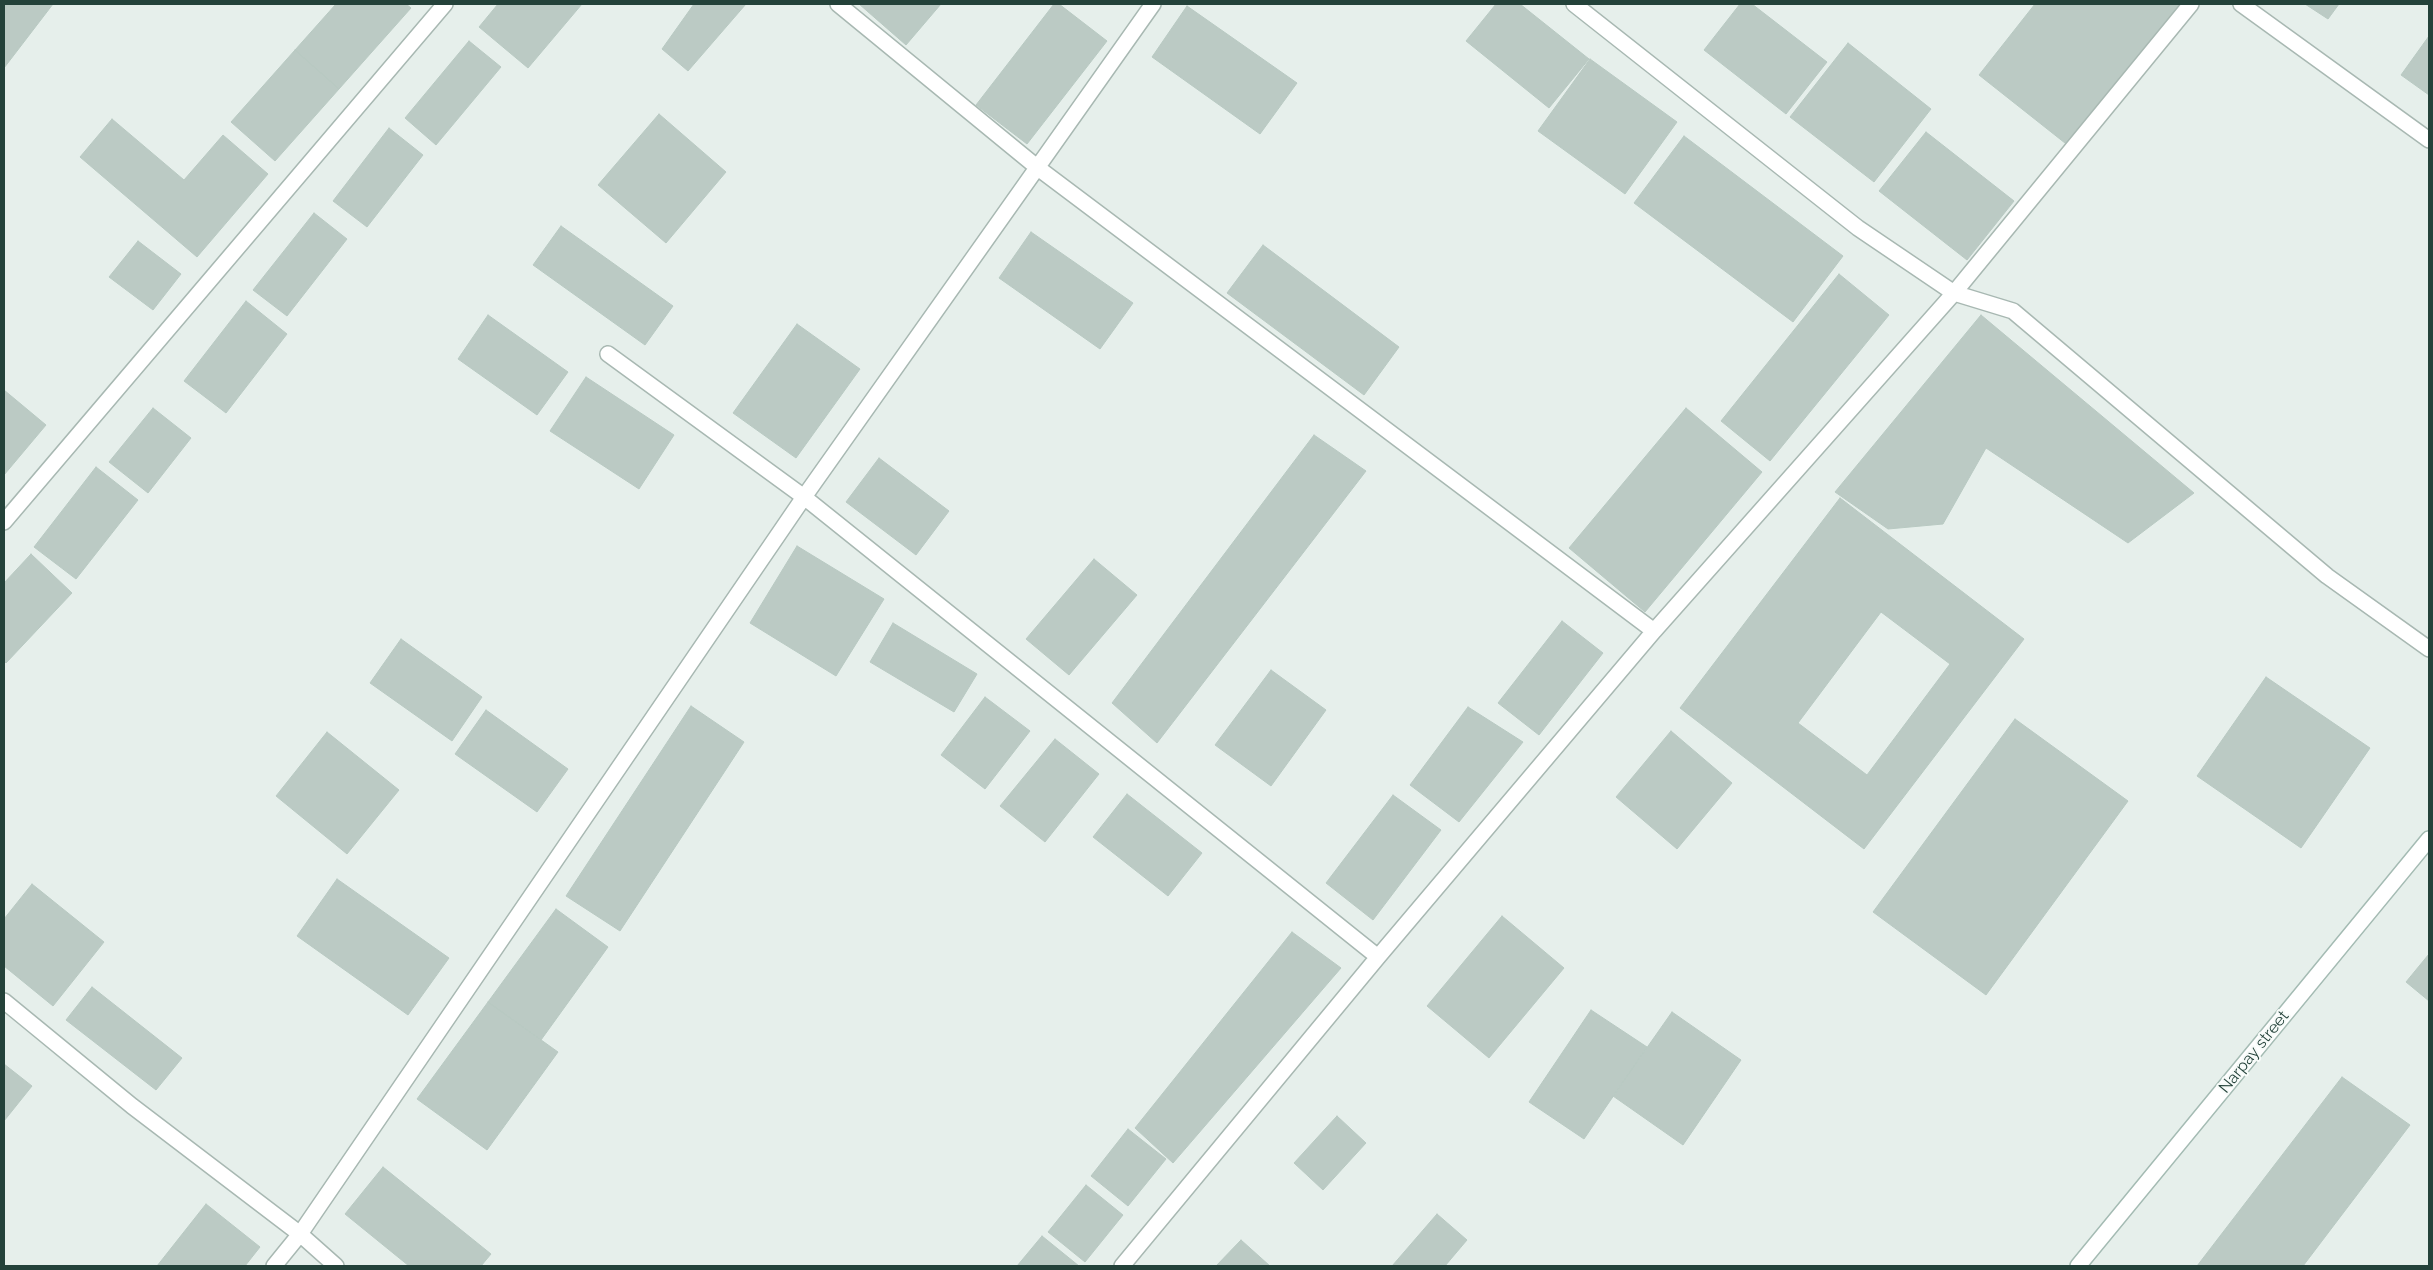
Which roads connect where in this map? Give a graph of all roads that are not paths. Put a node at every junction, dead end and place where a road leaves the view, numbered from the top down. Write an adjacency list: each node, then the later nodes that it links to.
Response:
1 (444, 4): 12 (street)
2 (838, 4): 8 (street)
3 (1153, 4): 8 (street)
4 (1574, 4): 9 (street)
5 (2191, 4): 9 (street)
6 (2241, 4): 7 (street)
7 (2429, 140)
8 (1038, 168): 11 (street); 13 (street)
9 (1954, 293): 13 (street); 14 (street)
10 (608, 354): 11 (street)
11 (804, 497): 16 (street); 18 (street)
12 (4, 522)
13 (1654, 631): 16 (street)
14 (2429, 649)
15 (2429, 839): 22 (street, Narpay street)
16 (1378, 957): 21 (street)
17 (4, 1001): 18 (street)
18 (300, 1234): 19 (street); 20 (street)
19 (274, 1266)
20 (336, 1266)
21 (1122, 1266)
22 (2078, 1266)

